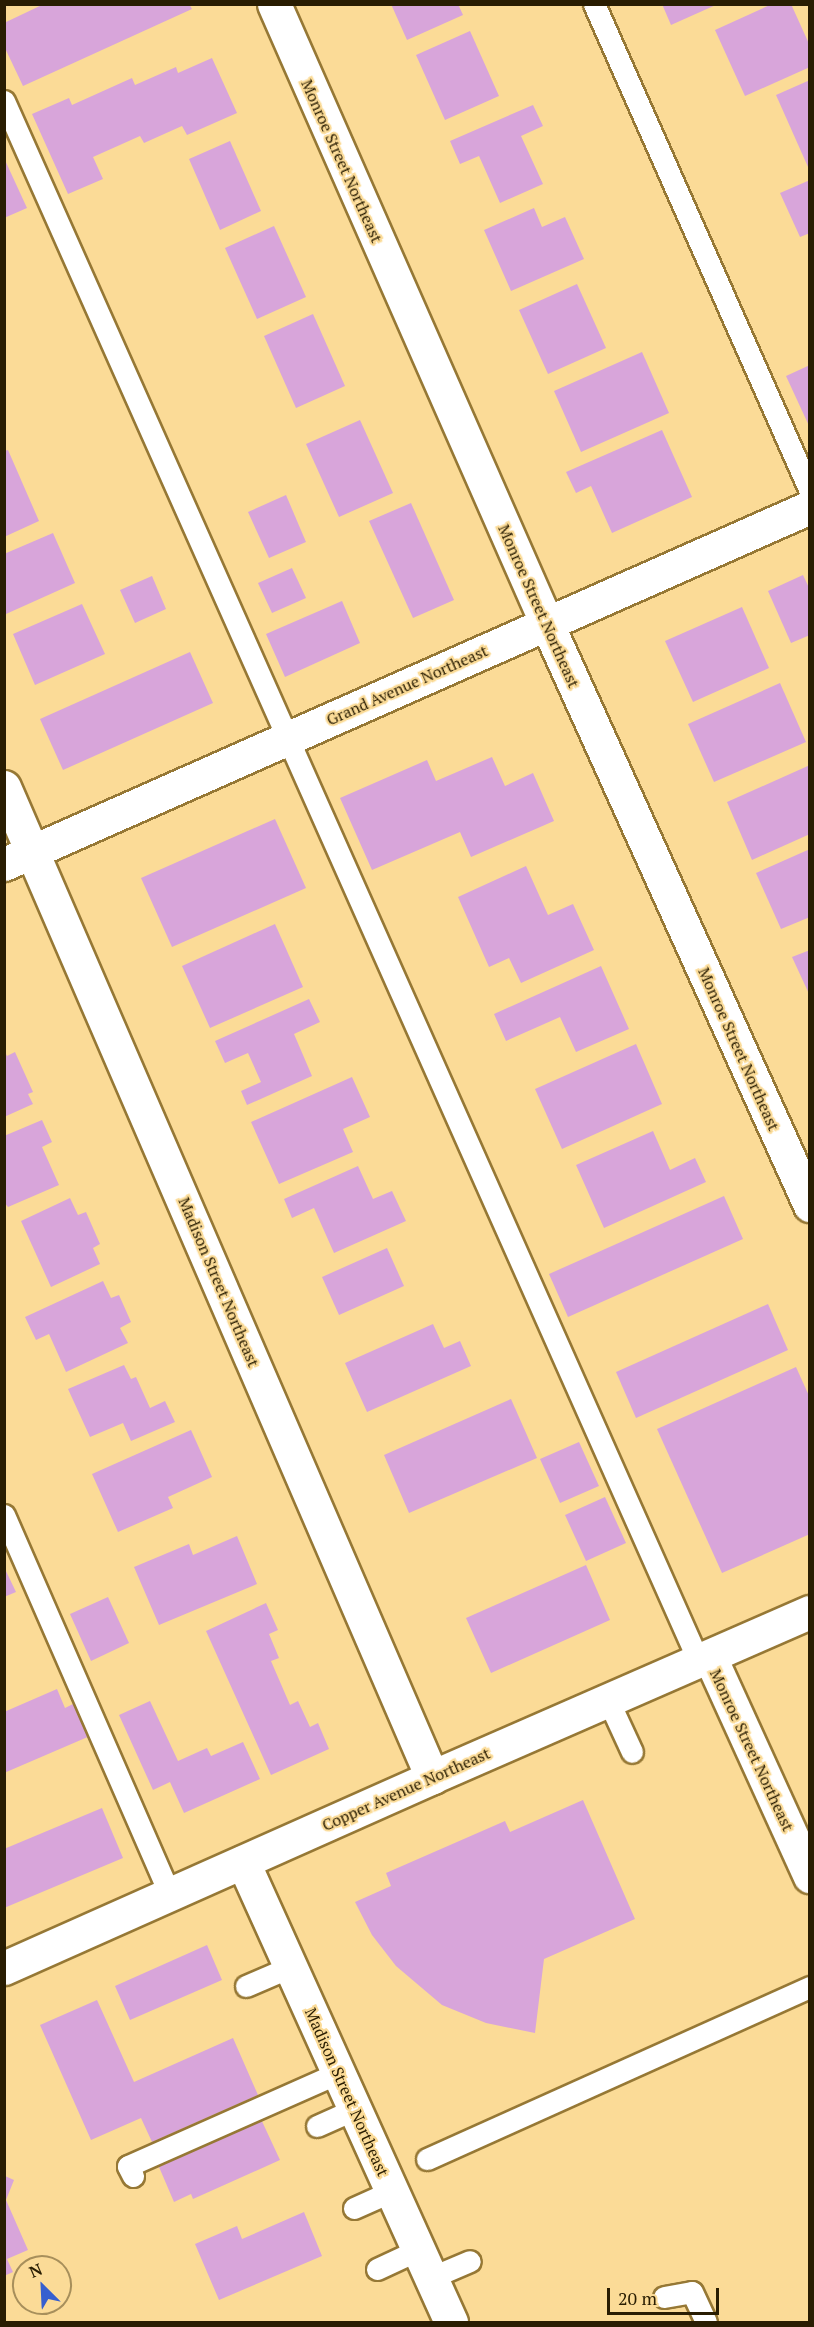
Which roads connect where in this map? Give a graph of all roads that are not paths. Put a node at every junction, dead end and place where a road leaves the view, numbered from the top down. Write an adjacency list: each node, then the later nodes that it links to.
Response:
1 (274, 4): 6 (street, Monroe Street Northeast)
2 (594, 4): 4 (lane)
3 (4, 101): 7 (lane)
4 (810, 491)
5 (810, 507): 6 (street, Grand Avenue Northeast)
6 (547, 624): 7 (street, Grand Avenue Northeast); 10 (street, Monroe Street Northeast)
7 (287, 738): 9 (street, Grand Avenue Northeast); 13 (lane)
8 (4, 787): 9 (street, Madison Street Northeast)
9 (19, 858): 16 (street, Madison Street Northeast)
10 (810, 1205)
11 (4, 1515): 19 (lane)
12 (810, 1612): 13 (street, Copper Avenue Northeast)
13 (704, 1659): 14 (street, Copper Avenue Northeast); 18 (street, Monroe Street Northeast)
14 (608, 1700): 15 (lane); 16 (street, Copper Avenue Northeast)
15 (632, 1752)
16 (432, 1777): 17 (street, Copper Avenue Northeast)
17 (243, 1862): 19 (street, Copper Avenue Northeast); 20 (street, Madison Street Northeast)
18 (810, 1876)
19 (170, 1895): 21 (street, Copper Avenue Northeast)
20 (290, 1967): 22 (lane); 24 (street, Madison Street Northeast)
21 (4, 1968)
22 (246, 1986)
23 (810, 1987): 27 (lane)
24 (338, 2073): 25 (street, Madison Street Northeast); 28 (lane)
25 (355, 2109): 26 (lane); 29 (street, Madison Street Northeast)
26 (317, 2126)
27 (427, 2159)
28 (133, 2176)
29 (392, 2191): 30 (lane); 32 (street, Madison Street Northeast)
30 (354, 2208)
31 (470, 2261): 32 (lane)
32 (424, 2264): 33 (lane); 35 (street, Madison Street Northeast)
33 (377, 2269)
34 (664, 2297): 36 (lane)
35 (451, 2322)
36 (706, 2322)

